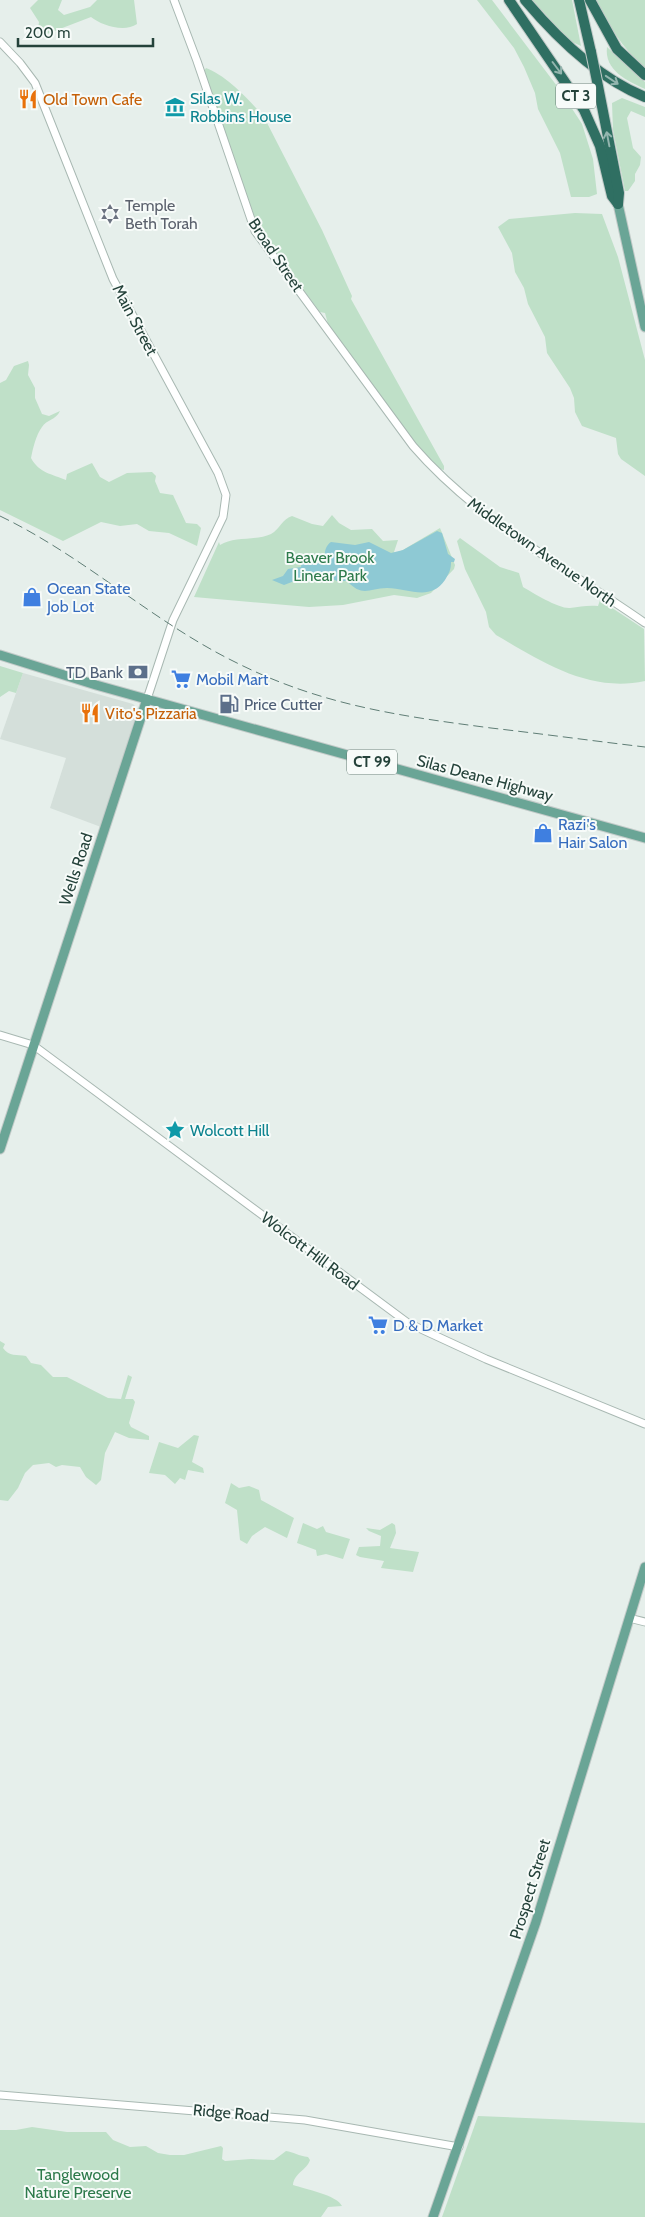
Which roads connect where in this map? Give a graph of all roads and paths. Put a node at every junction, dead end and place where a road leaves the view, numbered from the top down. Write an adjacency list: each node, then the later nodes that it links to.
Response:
1 (174, 0): 13 (street, Broad Street)
2 (500, 0): 8 (highway)
3 (508, 0): 8 (highway, CT 3)
4 (525, 0): 10 (highway, one-way to 10)
5 (579, 0): 11 (highway, CT 3, one-way to 5, bridge)
6 (590, 0): 9 (highway)
7 (0, 42): 14 (street, Main Street)
8 (541, 48): 11 (highway, CT 3, one-way to 11)
9 (645, 75)
10 (645, 97)
11 (618, 204): 12 (main road, CT 3)
12 (645, 326)
13 (442, 477): 15 (street, Middletown Avenue North)
14 (184, 600): 17 (street, Wells Road)
15 (645, 623)
16 (0, 655): 17 (main road, Silas Deane Highway / CT 99)
17 (147, 699): 18 (main road, Silas Deane Highway / CT 99); 20 (main road, Wells Road)
18 (645, 838)
19 (0, 1034): 20 (street, Wolcott Hill Road)
20 (33, 1045): 21 (main road, Wells Road); 22 (street, Wolcott Hill Road)
21 (0, 1149)
22 (645, 1424)
23 (645, 1567): 24 (main road, Prospect Street)
24 (629, 1618): 25 (street); 27 (main road, Prospect Street)
25 (645, 1622)
26 (0, 2095): 27 (street, Ridge Road)
27 (459, 2147): 28 (main road, Prospect Street)
28 (434, 2217)

